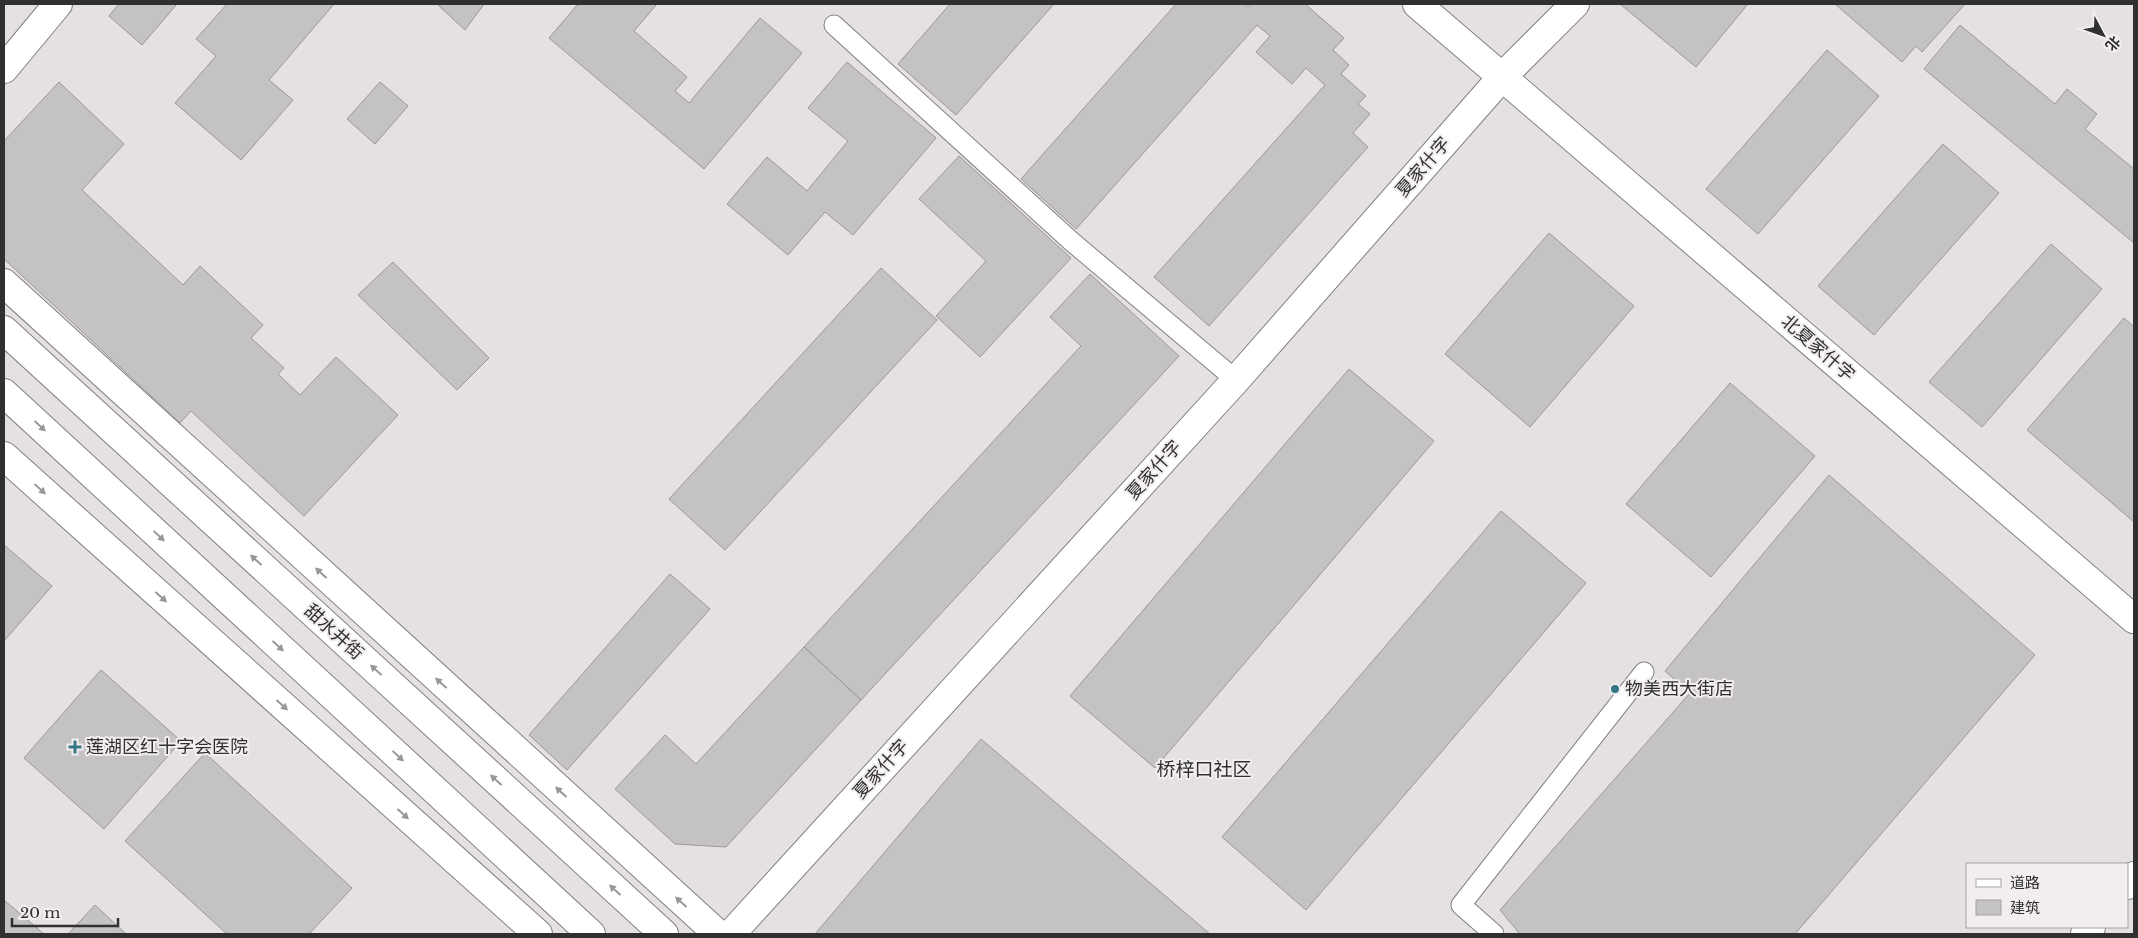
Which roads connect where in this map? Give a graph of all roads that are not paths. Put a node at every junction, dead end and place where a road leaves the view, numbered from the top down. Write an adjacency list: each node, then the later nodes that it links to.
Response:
1 (58, 4): 5 (street)
2 (1417, 4): 6 (street, 北夏家什字)
3 (1575, 4): 6 (street, 夏家什字)
4 (834, 25): 9 (lane)
5 (4, 69)
6 (1502, 77): 9 (street, 夏家什字); 12 (street, 北夏家什字)
7 (4, 283): 17 (street, one-way to 7)
8 (4, 330): 16 (street, 甜水井街, one-way to 8)
9 (1236, 380): 18 (street, 夏家什字)
10 (4, 393): 15 (street, one-way to 15)
11 (4, 456): 14 (street, one-way to 14)
12 (2134, 619)
13 (1644, 672): 19 (lane)
14 (538, 934)
15 (591, 934)
16 (664, 934)
17 (718, 934)
18 (731, 934)
19 (1494, 934)

